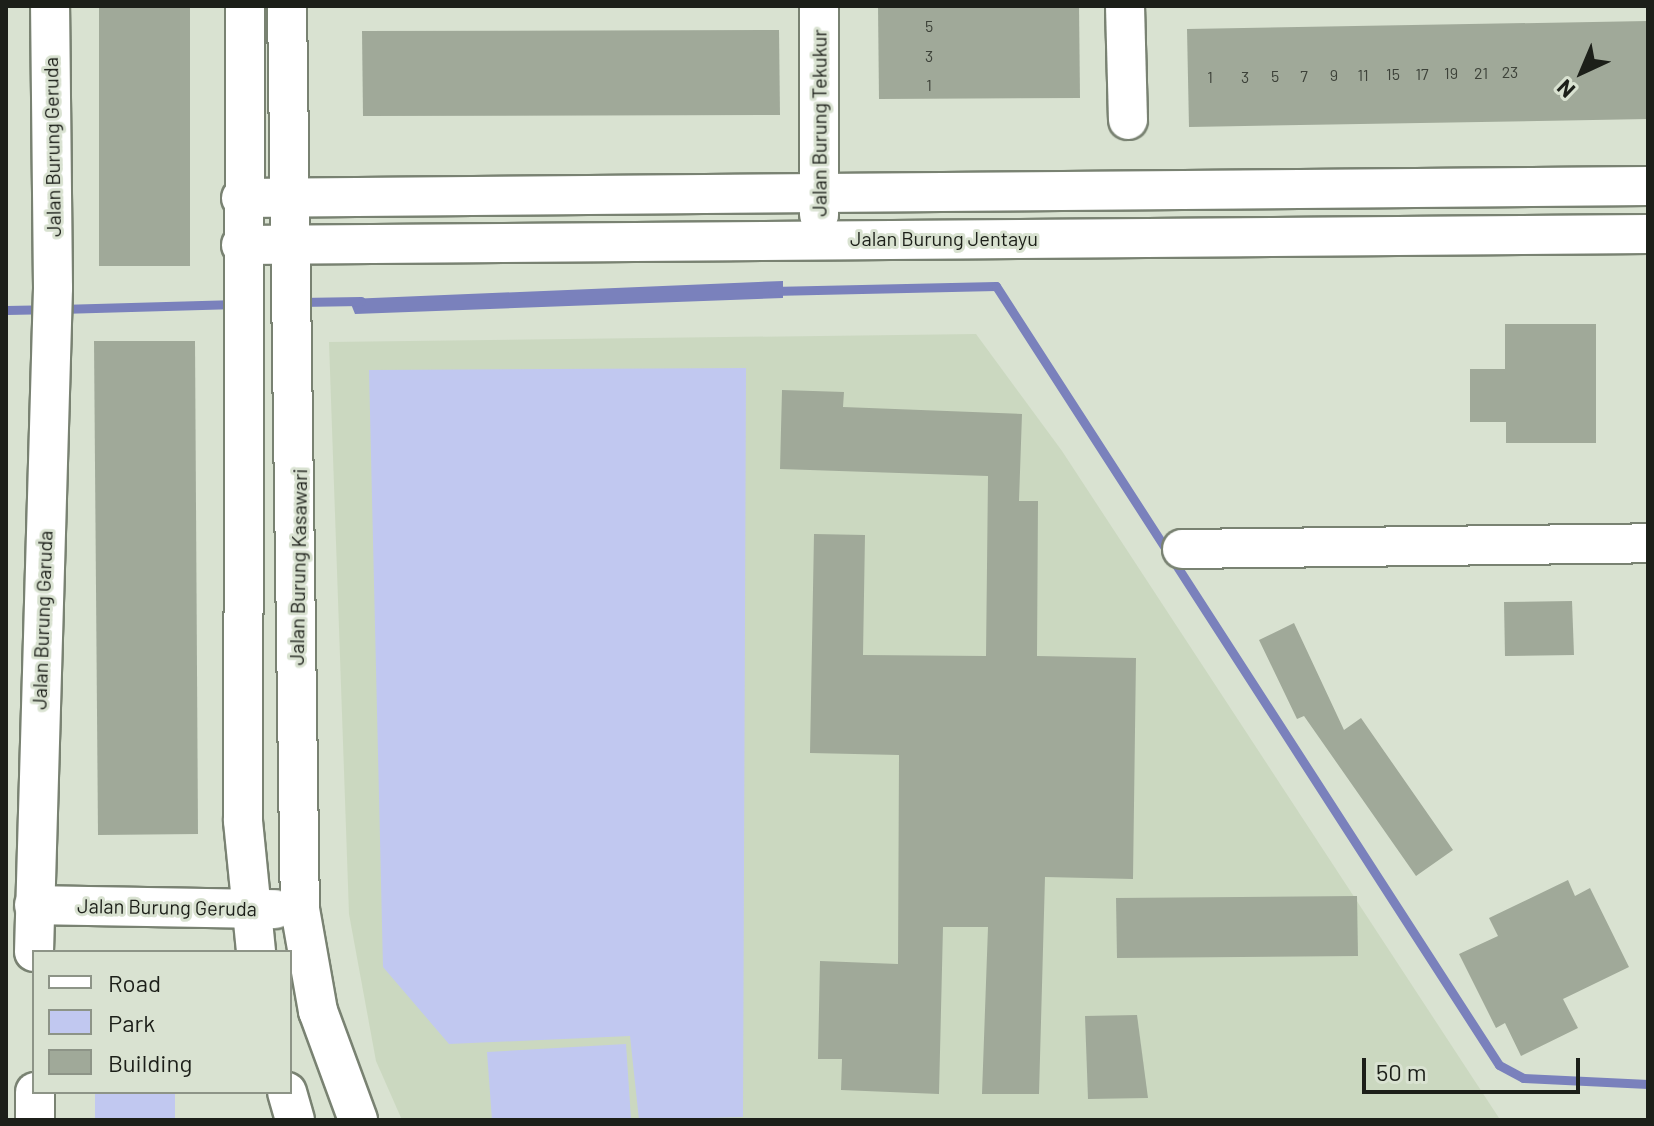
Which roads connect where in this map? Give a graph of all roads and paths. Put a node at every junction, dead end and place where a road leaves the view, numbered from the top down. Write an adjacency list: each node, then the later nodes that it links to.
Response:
1 (50, 6): 15 (street, Jalan Burung Geruda)
2 (245, 6): 10 (street)
3 (287, 6): 9 (street, Jalan Burung Kasawari)
4 (819, 6): 8 (street, Jalan Burung Tekukur)
5 (1125, 6): 6 (street)
6 (1128, 120)
7 (1648, 186): 8 (street)
8 (819, 192): 9 (street); 12 (street, Jalan Burung Tekukur)
9 (288, 197): 10 (street); 13 (street, Jalan Burung Kasawari)
10 (241, 198): 14 (street)
11 (1648, 234): 12 (street, Jalan Burung Jentayu)
12 (820, 239): 13 (street, Jalan Burung Jentayu)
13 (289, 242): 14 (street, Jalan Burung Jentayu); 20 (street, Jalan Burung Kasawari)
14 (241, 245): 19 (street)
15 (53, 288): 18 (street, Jalan Burung Garuda)
16 (1648, 543): 17 (street)
17 (1182, 549)
18 (34, 905): 19 (street, Jalan Burung Geruda); 21 (street, Jalan Burung Garuda)
19 (249, 908): 20 (street, Jalan Burung Geruda); 22 (street)
20 (300, 909): 27 (street, Jalan Burung Kasawari)
21 (34, 950)
22 (256, 950)
23 (35, 1094): 25 (street)
24 (288, 1094): 26 (street)
25 (35, 1120)
26 (295, 1120)
27 (358, 1120)

